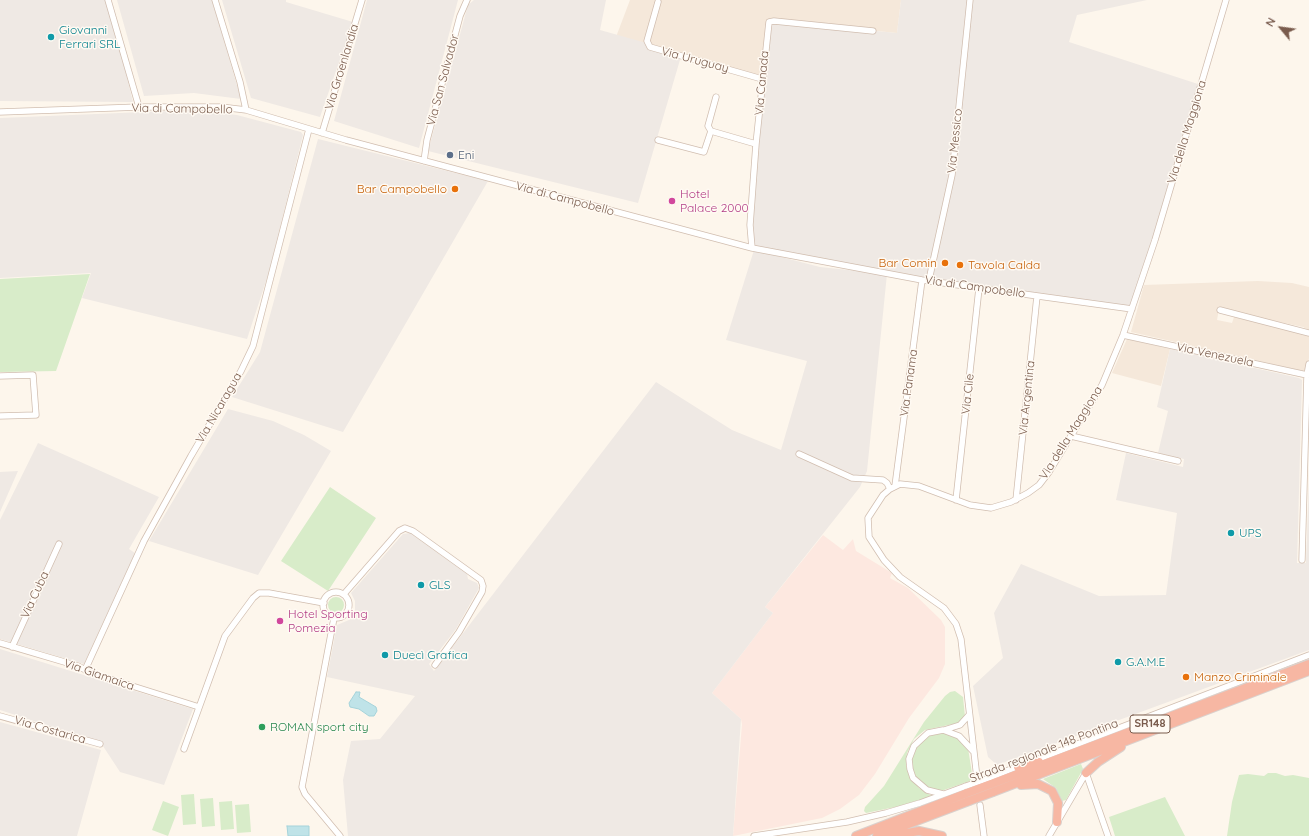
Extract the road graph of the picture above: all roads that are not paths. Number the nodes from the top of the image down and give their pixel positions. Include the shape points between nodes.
1 (108, 0) edge
2 (215, 0) edge
3 (362, 0) edge
4 (467, 0) edge
5 (970, 0) edge
6 (1226, 0) edge
7 (658, 2) dead end
8 (873, 31) dead end
9 (762, 79) junction
10 (716, 97) dead end
11 (139, 107) junction
12 (246, 110) junction
13 (0, 112) edge
14 (309, 129) junction
15 (711, 131) junction
16 (322, 133) junction
17 (658, 140) dead end
18 (756, 144) junction
19 (424, 161) junction
20 (752, 248) junction
21 (922, 280) junction
22 (929, 280) junction
23 (979, 288) junction
24 (1037, 296) junction
25 (1132, 309) junction
26 (1220, 310) dead end
27 (1309, 333) edge
28 (1123, 335) junction
29 (1309, 364) edge
30 (1307, 374) junction
31 (0, 376) edge
32 (0, 416) edge
33 (1071, 436) junction
34 (799, 454) dead end
35 (1178, 461) dead end
36 (893, 487) junction
37 (956, 500) junction
38 (1016, 500) junction
39 (59, 544) dead end
40 (1302, 560) dead end
41 (344, 594) junction
42 (324, 603) junction
43 (334, 618) junction
44 (0, 643) edge
45 (12, 646) junction
46 (1309, 655) edge
47 (1309, 664) edge
48 (435, 665) dead end
49 (85, 670) junction
50 (1309, 671) edge
51 (1309, 677) edge
52 (1274, 685) junction
53 (199, 707) junction
54 (969, 715) junction
55 (0, 716) edge
56 (943, 730) junction
57 (1138, 736) junction
58 (100, 744) dead end
59 (184, 749) dead end
60 (973, 751) junction
61 (1071, 754) junction
62 (1018, 767) junction
63 (1086, 773) junction
64 (977, 778) dead end
65 (990, 781) junction
66 (1002, 788) junction
67 (968, 793) junction
68 (946, 794) junction
69 (980, 805) dead end
70 (1057, 822) junction
71 (340, 836) edge
72 (754, 836) edge
73 (856, 836) edge
74 (877, 836) edge
75 (889, 836) edge
76 (942, 836) edge
77 (984, 836) edge
78 (1049, 836) edge
79 (1108, 836) edge

1 - 11 street
2 - 12 street
3 - 16 street, Via Groenlandia
4 - 19 street, Via San Salvador via 461,11 427,140
5 - 22 street, Via Messico via 952,175
6 - 25 street, Via della Maggiona
7 - 9 street, Via Uruguay via 647,41 650,47
8 - 9 street, Via Canada via 771,21 768,23 766,34
9 - 18 street, Via Canada
10 - 15 street via 708,126
11 - 12 street, Via di Campobello via 221,107
11 - 13 street, Via di Campobello
12 - 14 street, Via di Campobello
14 - 16 street, Via di Campobello
14 - 49 street, Via Nicaragua via 252,346 241,371 144,540
15 - 17 street via 703,152
15 - 18 street
16 - 19 street, Via di Campobello
18 - 20 street, Via Canada via 750,225
19 - 20 street, Via di Campobello
20 - 21 street, Via di Campobello
21 - 22 street, Via di Campobello
21 - 36 street, Via Panama
22 - 23 street, Via di Campobello
23 - 24 street, Via di Campobello
23 - 37 street, Via Cile
24 - 25 street, Via di Campobello
24 - 38 street, Via Argentina
25 - 28 street, Via della Maggiona
26 - 27 street
28 - 30 street, Via Venezuela
28 - 33 street, Via della Maggiona via 1104,380
29 - 30 street
30 - 40 street
31 - 32 street via 33,375 36,415
33 - 35 street
33 - 38 street, Via della Maggiona via 1042,481
34 - 36 street via 852,478 883,480
36 - 37 street, Via della Maggiona via 911,484
36 - 54 street via 878,500 868,516 868,537 891,569 944,608 954,620 961,639
37 - 38 street, Via della Maggiona via 991,508
39 - 45 street, Via Cuba
41 - 42 street via 331,593
41 - 43 street via 349,602 348,610 342,616
41 - 48 street via 405,528 413,531 481,580 482,592
42 - 43 street via 326,612
42 - 53 street via 269,592 256,595 225,636
43 - 71 street via 302,787 304,794
44 - 45 street, Via Giamaica
45 - 49 street, Via Giamaica
46 - 62 street
47 - 61 highway, Strada regionale 148 Pontina / SR148
49 - 53 street, Via Giamaica
50 - 52 highway, Strada regionale 148 Pontina / SR148
51 - 52 highway
52 - 57 highway, Strada regionale 148 Pontina / SR148
53 - 59 street
54 - 56 street via 960,725
54 - 60 street
55 - 58 street, Via Costarica
56 - 60 street via 959,736
56 - 68 street via 928,733 920,739 912,750 909,764 911,774 919,784 933,792
57 - 63 highway via 1109,754
57 - 66 highway, Strada regionale 148 Pontina / SR148
60 - 64 street
61 - 62 highway
61 - 65 highway, Strada regionale 148 Pontina / SR148
62 - 65 street
63 - 70 street
63 - 79 street
65 - 67 highway, Strada regionale 148 Pontina / SR148, bridge
66 - 67 highway, Strada regionale 148 Pontina / SR148, bridge via 993,792
66 - 70 highway via 1033,783 1048,788 1055,794 1058,803
67 - 68 street
67 - 73 highway, Strada regionale 148 Pontina / SR148
67 - 74 highway, Strada regionale 148 Pontina / SR148
68 - 72 street via 855,820
69 - 77 street
70 - 78 street
75 - 76 highway via 914,831

